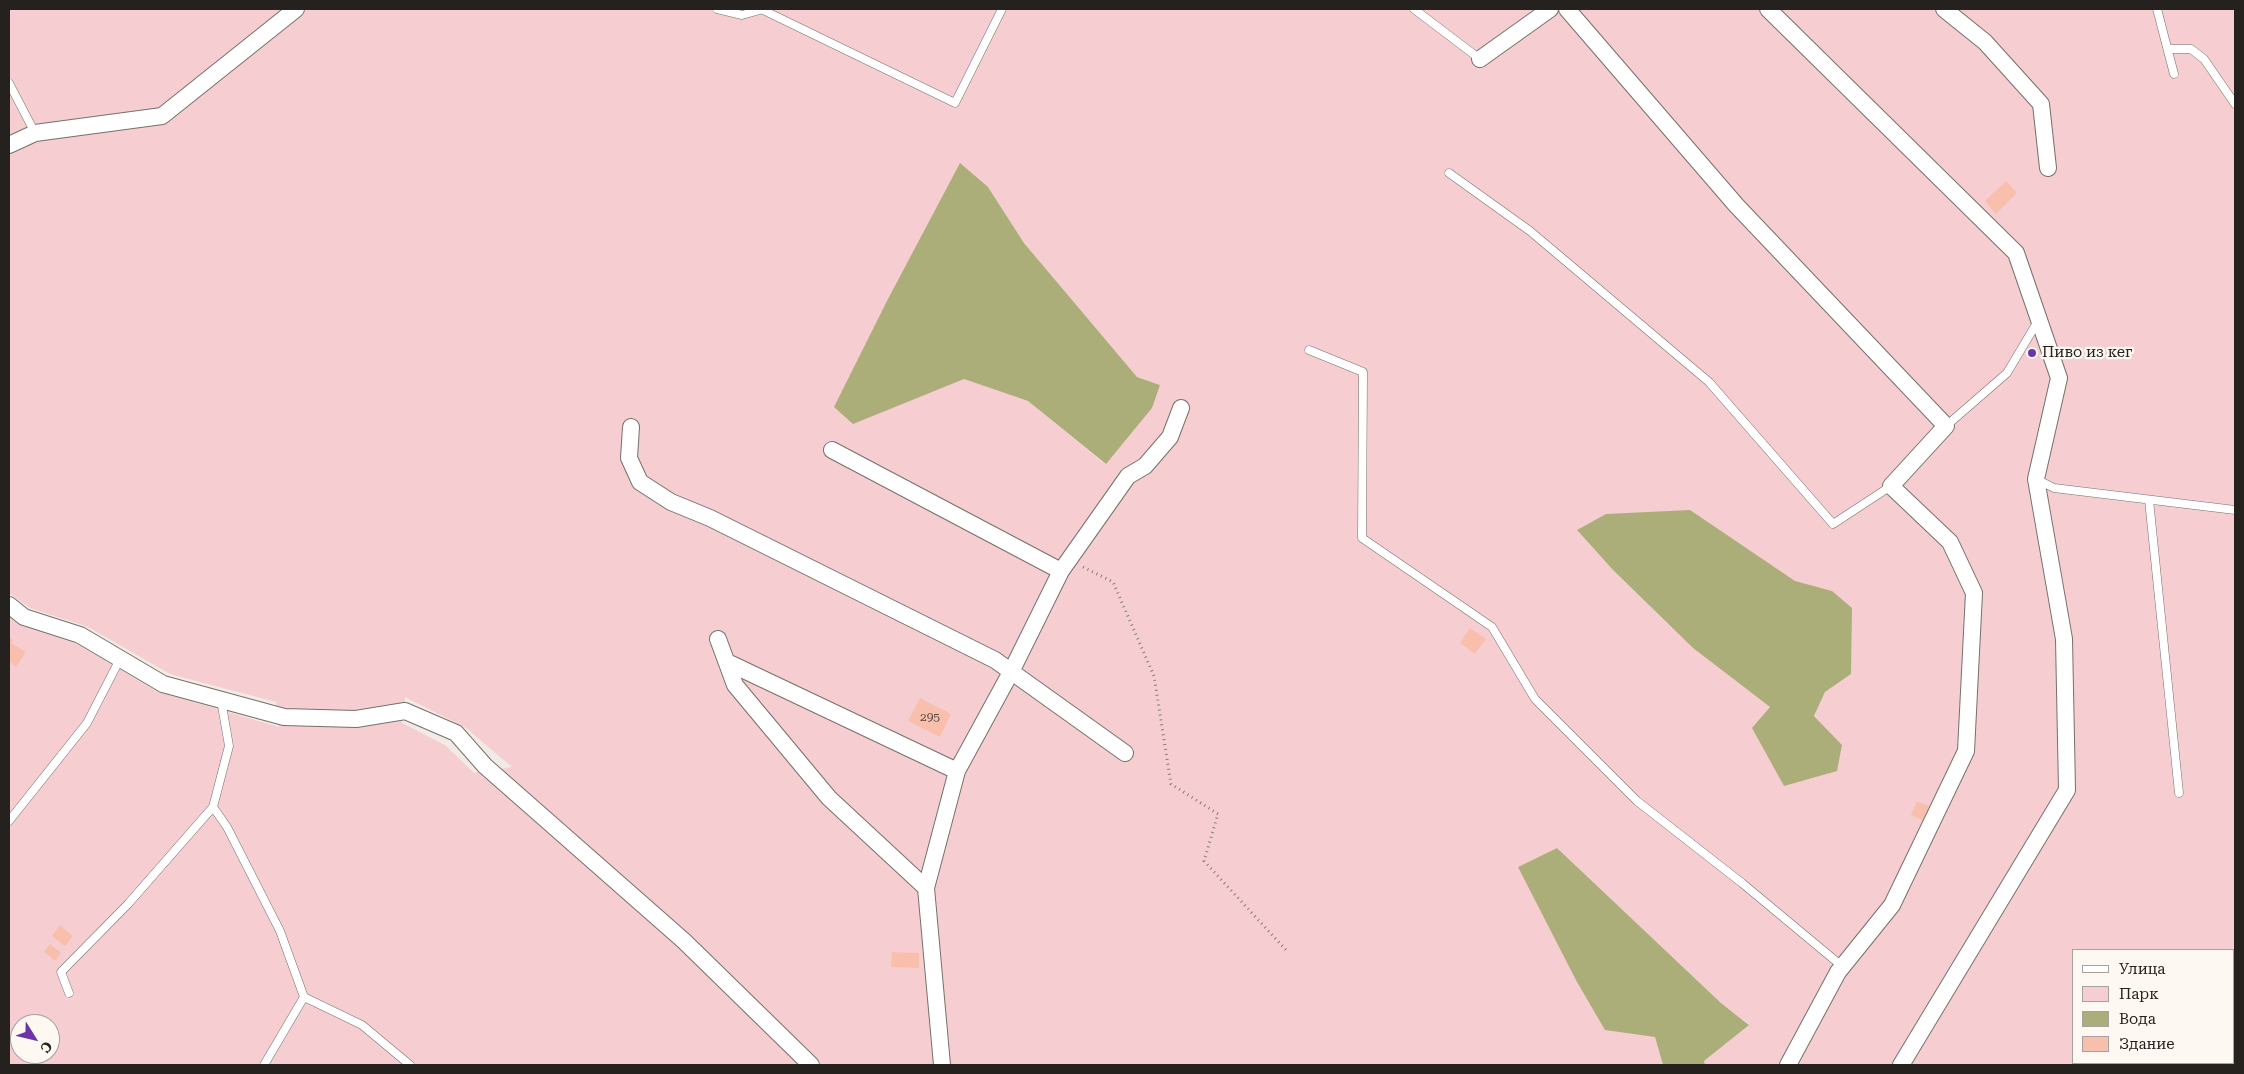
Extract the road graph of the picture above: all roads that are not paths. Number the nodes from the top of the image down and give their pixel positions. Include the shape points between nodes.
1 (296, 9) edge
2 (717, 9) edge
3 (760, 9) edge
4 (1002, 9) edge
5 (1414, 9) edge
6 (1550, 9) edge
7 (1567, 9) edge
8 (1768, 9) edge
9 (1944, 9) edge
10 (2158, 9) edge
11 (2168, 49) junction
12 (1480, 59) joint
13 (2174, 74) dead end
14 (9, 83) edge
15 (2235, 104) edge
16 (35, 133) junction
17 (9, 145) edge
18 (2048, 168) dead end
19 (1450, 174) dead end
20 (2039, 320) junction
21 (1309, 350) dead end
22 (1181, 408) dead end
23 (1946, 426) junction
24 (631, 427) dead end
25 (832, 450) dead end
26 (2036, 479) junction
27 (1891, 486) junction
28 (2149, 500) junction
29 (2235, 510) edge
30 (1065, 565) junction
31 (9, 606) edge
32 (718, 639) dead end
33 (120, 659) junction
34 (729, 663) junction
35 (1011, 672) junction
36 (221, 700) junction
37 (1124, 753) dead end
38 (957, 771) junction
39 (2180, 793) dead end
40 (214, 807) junction
41 (9, 821) edge
42 (926, 888) junction
43 (1843, 967) junction
44 (69, 993) dead end
45 (304, 998) junction
46 (264, 1065) edge
47 (410, 1065) edge
48 (811, 1065) edge
49 (942, 1065) edge
50 (1788, 1065) edge
51 (1901, 1065) edge

1 - 16 street via 162,116
2 - 3 lane via 742,15
3 - 4 lane via 955,103
5 - 12 lane
6 - 12 street
7 - 23 street via 1736,205
8 - 20 street via 2016,253
9 - 18 street via 1985,42 2041,104
10 - 11 lane
11 - 13 lane
11 - 15 lane via 2191,49 2204,59
14 - 16 lane
16 - 17 street
19 - 27 lane via 1530,231 1709,382 1833,524
20 - 23 lane via 2007,373
20 - 26 street via 2059,378
21 - 43 lane via 1363,372 1362,538 1492,627 1535,700 1637,801
22 - 30 street via 1170,437 1144,466 1128,476
23 - 27 street
24 - 35 street via 629,458 640,482 671,502 710,518 995,660
25 - 30 street
26 - 28 lane via 2054,488
26 - 51 street via 2064,639 2067,790
27 - 43 street via 1950,542 1974,593 1966,751 1892,905
28 - 29 lane
28 - 39 lane
30 - 35 street
31 - 33 street via 24,617 80,635
32 - 34 street
33 - 36 street via 163,684
33 - 41 lane via 87,722
34 - 38 street
34 - 42 street via 735,685 828,798
35 - 37 street
35 - 38 street
36 - 40 lane via 229,746
36 - 48 street via 284,718 356,719 405,712 456,733 484,766 684,941
38 - 42 street
40 - 44 lane via 128,904 61,972
40 - 45 lane via 280,931
42 - 49 street
43 - 50 street
45 - 46 lane
45 - 47 lane via 362,1026

